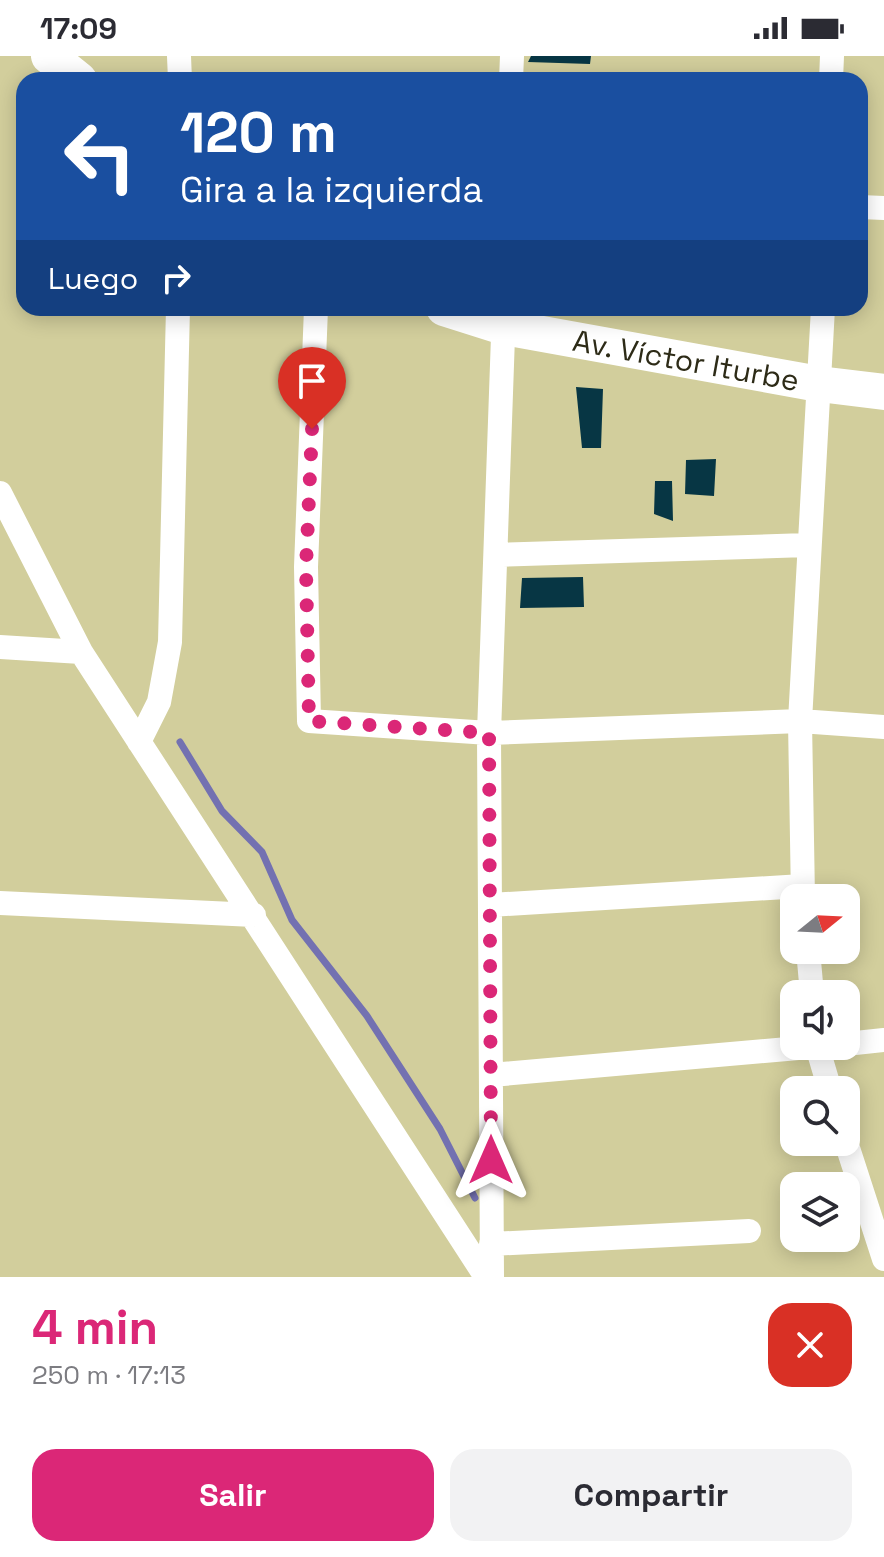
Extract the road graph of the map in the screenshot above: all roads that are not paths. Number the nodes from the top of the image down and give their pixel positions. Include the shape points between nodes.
1 (49, 56) edge
2 (69, 72) edge
3 (178, 316) edge
4 (316, 316) edge
5 (823, 316) edge
6 (504, 318) edge
7 (819, 384) junction
8 (884, 392) edge
9 (0, 493) edge
10 (807, 545) junction
11 (496, 555) junction
12 (0, 647) edge
13 (81, 652) junction
14 (800, 721) junction
15 (884, 727) edge
16 (489, 733) junction
17 (139, 742) junction
18 (803, 884) edge
19 (780, 893) edge
20 (0, 903) edge
21 (490, 905) junction
22 (254, 915) junction
23 (884, 1040) edge
24 (860, 1043) edge
25 (780, 1049) edge
26 (491, 1075) junction
27 (851, 1156) edge
28 (749, 1231) dead end
29 (491, 1244) junction
30 (884, 1259) edge
31 (489, 1277) edge

1 - 2 street
3 - 17 street via 170,642 159,702
4 - 16 street via 306,567 309,721
5 - 7 street
6 - 7 street, Av. Víctor Iturbe
6 - 11 street
7 - 8 street, Av. Víctor Iturbe
7 - 10 street
9 - 13 street
10 - 11 street
10 - 14 street
11 - 16 street
12 - 13 street
13 - 17 street
14 - 15 street
14 - 16 street
14 - 18 street
16 - 21 street
17 - 22 street
19 - 21 street
20 - 22 street
21 - 26 street
22 - 31 street
23 - 24 street
25 - 26 street
26 - 29 street
27 - 30 street
28 - 29 street
29 - 31 street

